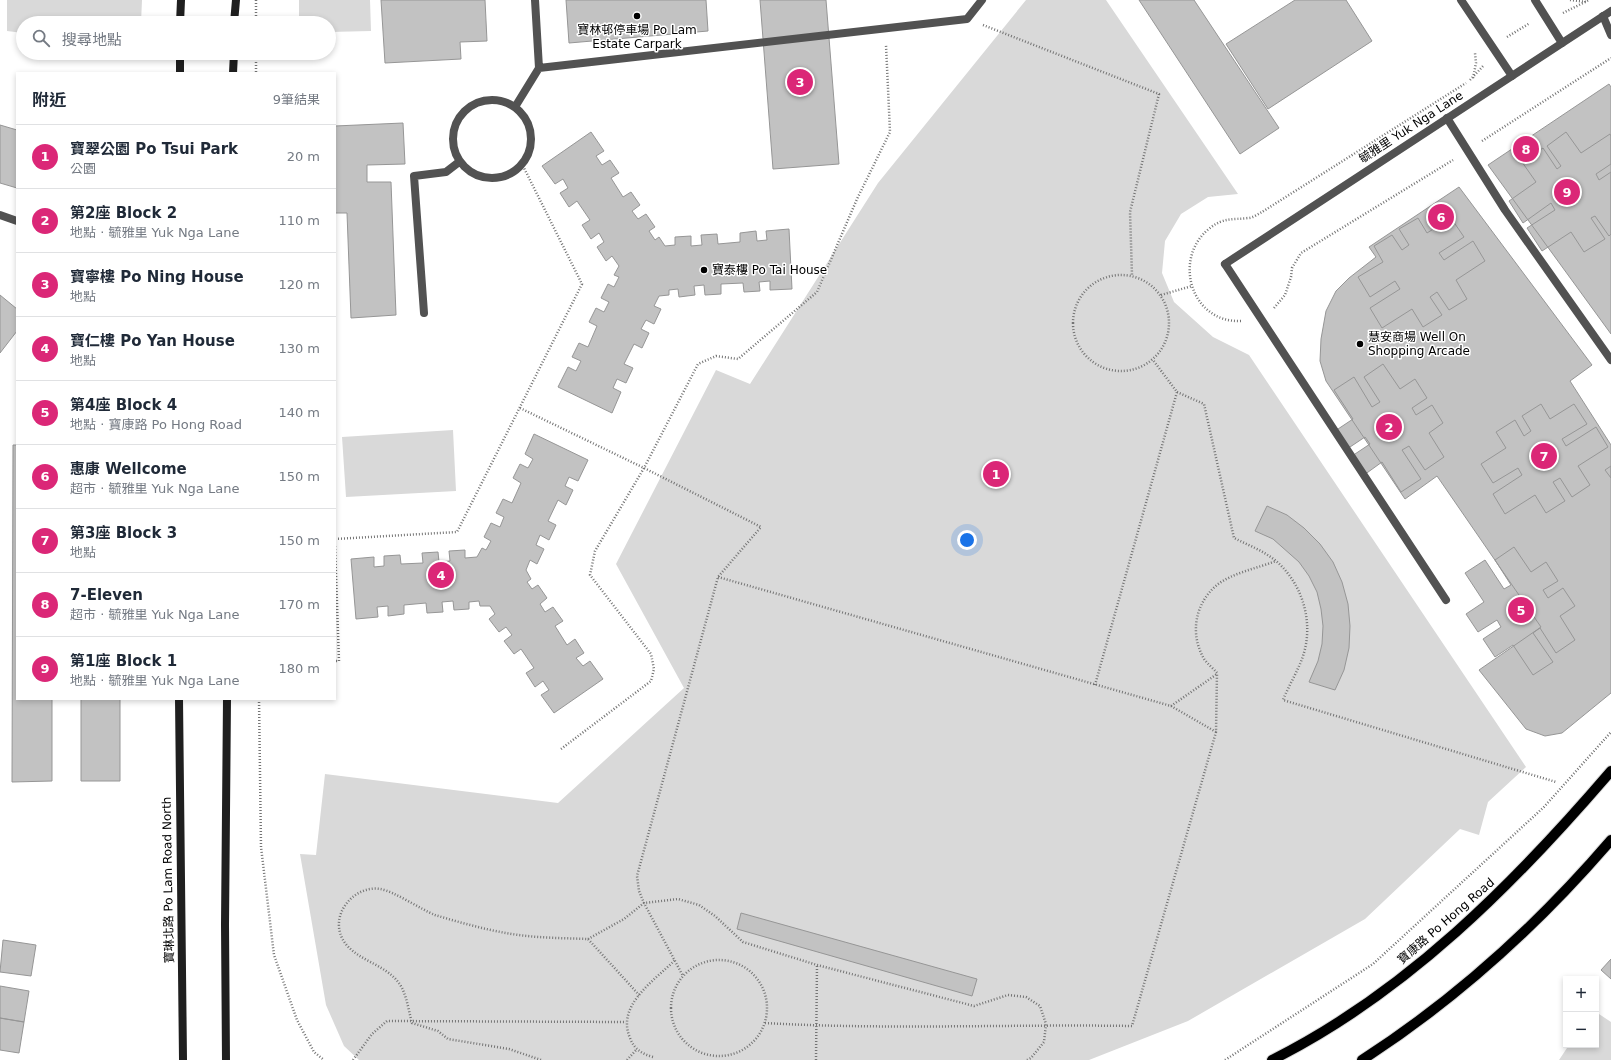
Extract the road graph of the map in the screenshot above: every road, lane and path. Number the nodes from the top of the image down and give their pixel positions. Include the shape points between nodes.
1 (181, 0) edge
2 (236, 0) edge
3 (256, 0) edge
4 (535, 0) edge
5 (982, 0) edge
6 (1461, 0) edge
7 (1535, 0) edge
8 (1570, 0) edge
9 (1588, 1) edge
10 (1611, 11) edge
11 (1544, 15) junction
12 (180, 16) edge
13 (235, 16) edge
14 (256, 16) edge
15 (1603, 16) junction
16 (967, 19) junction
17 (885, 28) junction
18 (1611, 35) edge
19 (1562, 43) junction
20 (1492, 47) junction
21 (180, 60) edge
22 (234, 60) edge
23 (256, 60) edge
24 (539, 68) junction
25 (180, 72) edge
26 (233, 72) edge
27 (256, 72) edge
28 (1512, 76) junction
29 (515, 107) junction
30 (1447, 118) junction
31 (459, 162) junction
32 (522, 164) junction
33 (0, 215) edge
34 (16, 221) edge
35 (1132, 276) junction
36 (1192, 286) dead end
37 (1161, 295) junction
38 (424, 313) dead end
39 (1153, 360) junction
40 (1611, 360) edge
41 (1177, 392) junction
42 (520, 408) junction
43 (644, 468) junction
44 (336, 539) edge
45 (1276, 561) junction
46 (336, 575) edge
47 (718, 577) junction
48 (1446, 600) dead end
49 (336, 661) edge
50 (1217, 673) junction
51 (1095, 685) junction
52 (179, 700) edge
53 (226, 700) edge
54 (259, 700) edge
55 (1171, 706) junction
56 (1216, 732) junction
57 (1611, 732) edge
58 (561, 749) dead end
59 (1611, 771) edge
60 (1556, 782) dead end
61 (1611, 840) edge
62 (644, 903) junction
63 (588, 939) junction
64 (675, 960) junction
65 (816, 965) junction
66 (683, 976) junction
67 (640, 996) junction
68 (412, 1022) junction
69 (626, 1022) junction
70 (765, 1023) junction
71 (1046, 1024) junction
72 (816, 1026) junction
73 (637, 1050) junction
74 (653, 1057) dead end
75 (182, 1060) edge
76 (226, 1060) edge
77 (324, 1060) edge
78 (353, 1060) edge
79 (541, 1060) edge
80 (627, 1060) edge
81 (816, 1060) edge
82 (1027, 1060) edge
83 (1225, 1060) edge
84 (1272, 1060) edge
85 (1362, 1060) edge

1 - 12 main road
2 - 13 main road
3 - 14 path
4 - 24 street
5 - 16 street
6 - 20 street
7 - 11 street
8 - 9 path
9 - 11 path via 1561,14
10 - 15 street, 毓雅里 Yuk Nga Lane
11 - 19 street
11 - 20 path
15 - 18 street
15 - 19 street, 毓雅里 Yuk Nga Lane
16 - 17 street
16 - 35 path via 1159,94 1130,212
17 - 24 street
17 - 43 path via 890,132 857,199 817,292 738,359 716,356 698,364
19 - 28 street, 毓雅里 Yuk Nga Lane
20 - 28 street
21 - 25 main road
22 - 26 main road
23 - 27 path
24 - 29 street
28 - 30 street, 毓雅里 Yuk Nga Lane
29 - 31 street via 504,101 492,99 468,106 454,126 452,138
29 - 32 street via 524,116 530,128 531,140
30 - 40 street via 1505,210
30 - 48 street, 毓雅里 Yuk Nga Lane via 1225,264
31 - 32 street via 468,171 490,179 513,172
31 - 38 street via 446,172 414,176
32 - 42 path via 582,284
33 - 34 street
35 - 37 path via 1153,286
35 - 39 path via 1116,275 1100,279 1086,289 1073,319 1074,335 1081,350 1092,362 1107,369 1123,371 1139,368
36 - 37 path
37 - 39 path via 1170,322 1168,336
39 - 41 path
41 - 45 path via 1204,404 1234,538
41 - 51 path
42 - 43 path
42 - 44 path via 457,532
43 - 47 path via 761,527
43 - 58 path via 595,551 590,574 652,654 654,669 651,681
45 - 50 path via 1217,585 1203,600 1196,619 1196,639 1203,658
45 - 60 path via 1295,584 1302,598 1307,626 1303,656 1283,700
46 - 49 path via 339,661
47 - 51 path
47 - 62 path via 637,876
50 - 55 path
50 - 56 path
51 - 55 path
52 - 75 main road, 寶琳北路 Po Lam Road North
53 - 76 main road
54 - 77 path via 261,847 274,955 297,1020 314,1052
55 - 56 path
56 - 71 path via 1132,1026
57 - 83 path via 1544,807 1373,964
59 - 84 main road, 寶康路 Po Hong Road via 1532,860 1438,947 1384,990 1334,1024
61 - 85 main road via 1544,912 1479,973 1430,1013
62 - 63 path via 624,919
62 - 64 path
62 - 65 path via 678,899 699,905 743,942
63 - 67 path
63 - 68 path via 506,933 435,915 381,889 364,890 343,906 338,923 342,938 351,950 380,966 402,987
64 - 66 path
64 - 67 path
65 - 71 path via 974,1006 1008,995 1026,997 1040,1006
65 - 72 path
66 - 70 path via 696,965 711,960 728,960 743,966 756,976 764,990 767,1006
66 - 70 path via 675,989 672,1004 673,1020 679,1034 689,1045 702,1053 718,1056 733,1054 747,1047 758,1036
67 - 69 path via 632,1003
68 - 69 path
68 - 78 path via 387,1021 372,1034
68 - 79 path via 438,1031 448,1039 509,1049
69 - 73 path via 627,1032
70 - 72 path
71 - 72 path
71 - 82 path via 1044,1042
72 - 81 path
73 - 74 path
73 - 80 path

